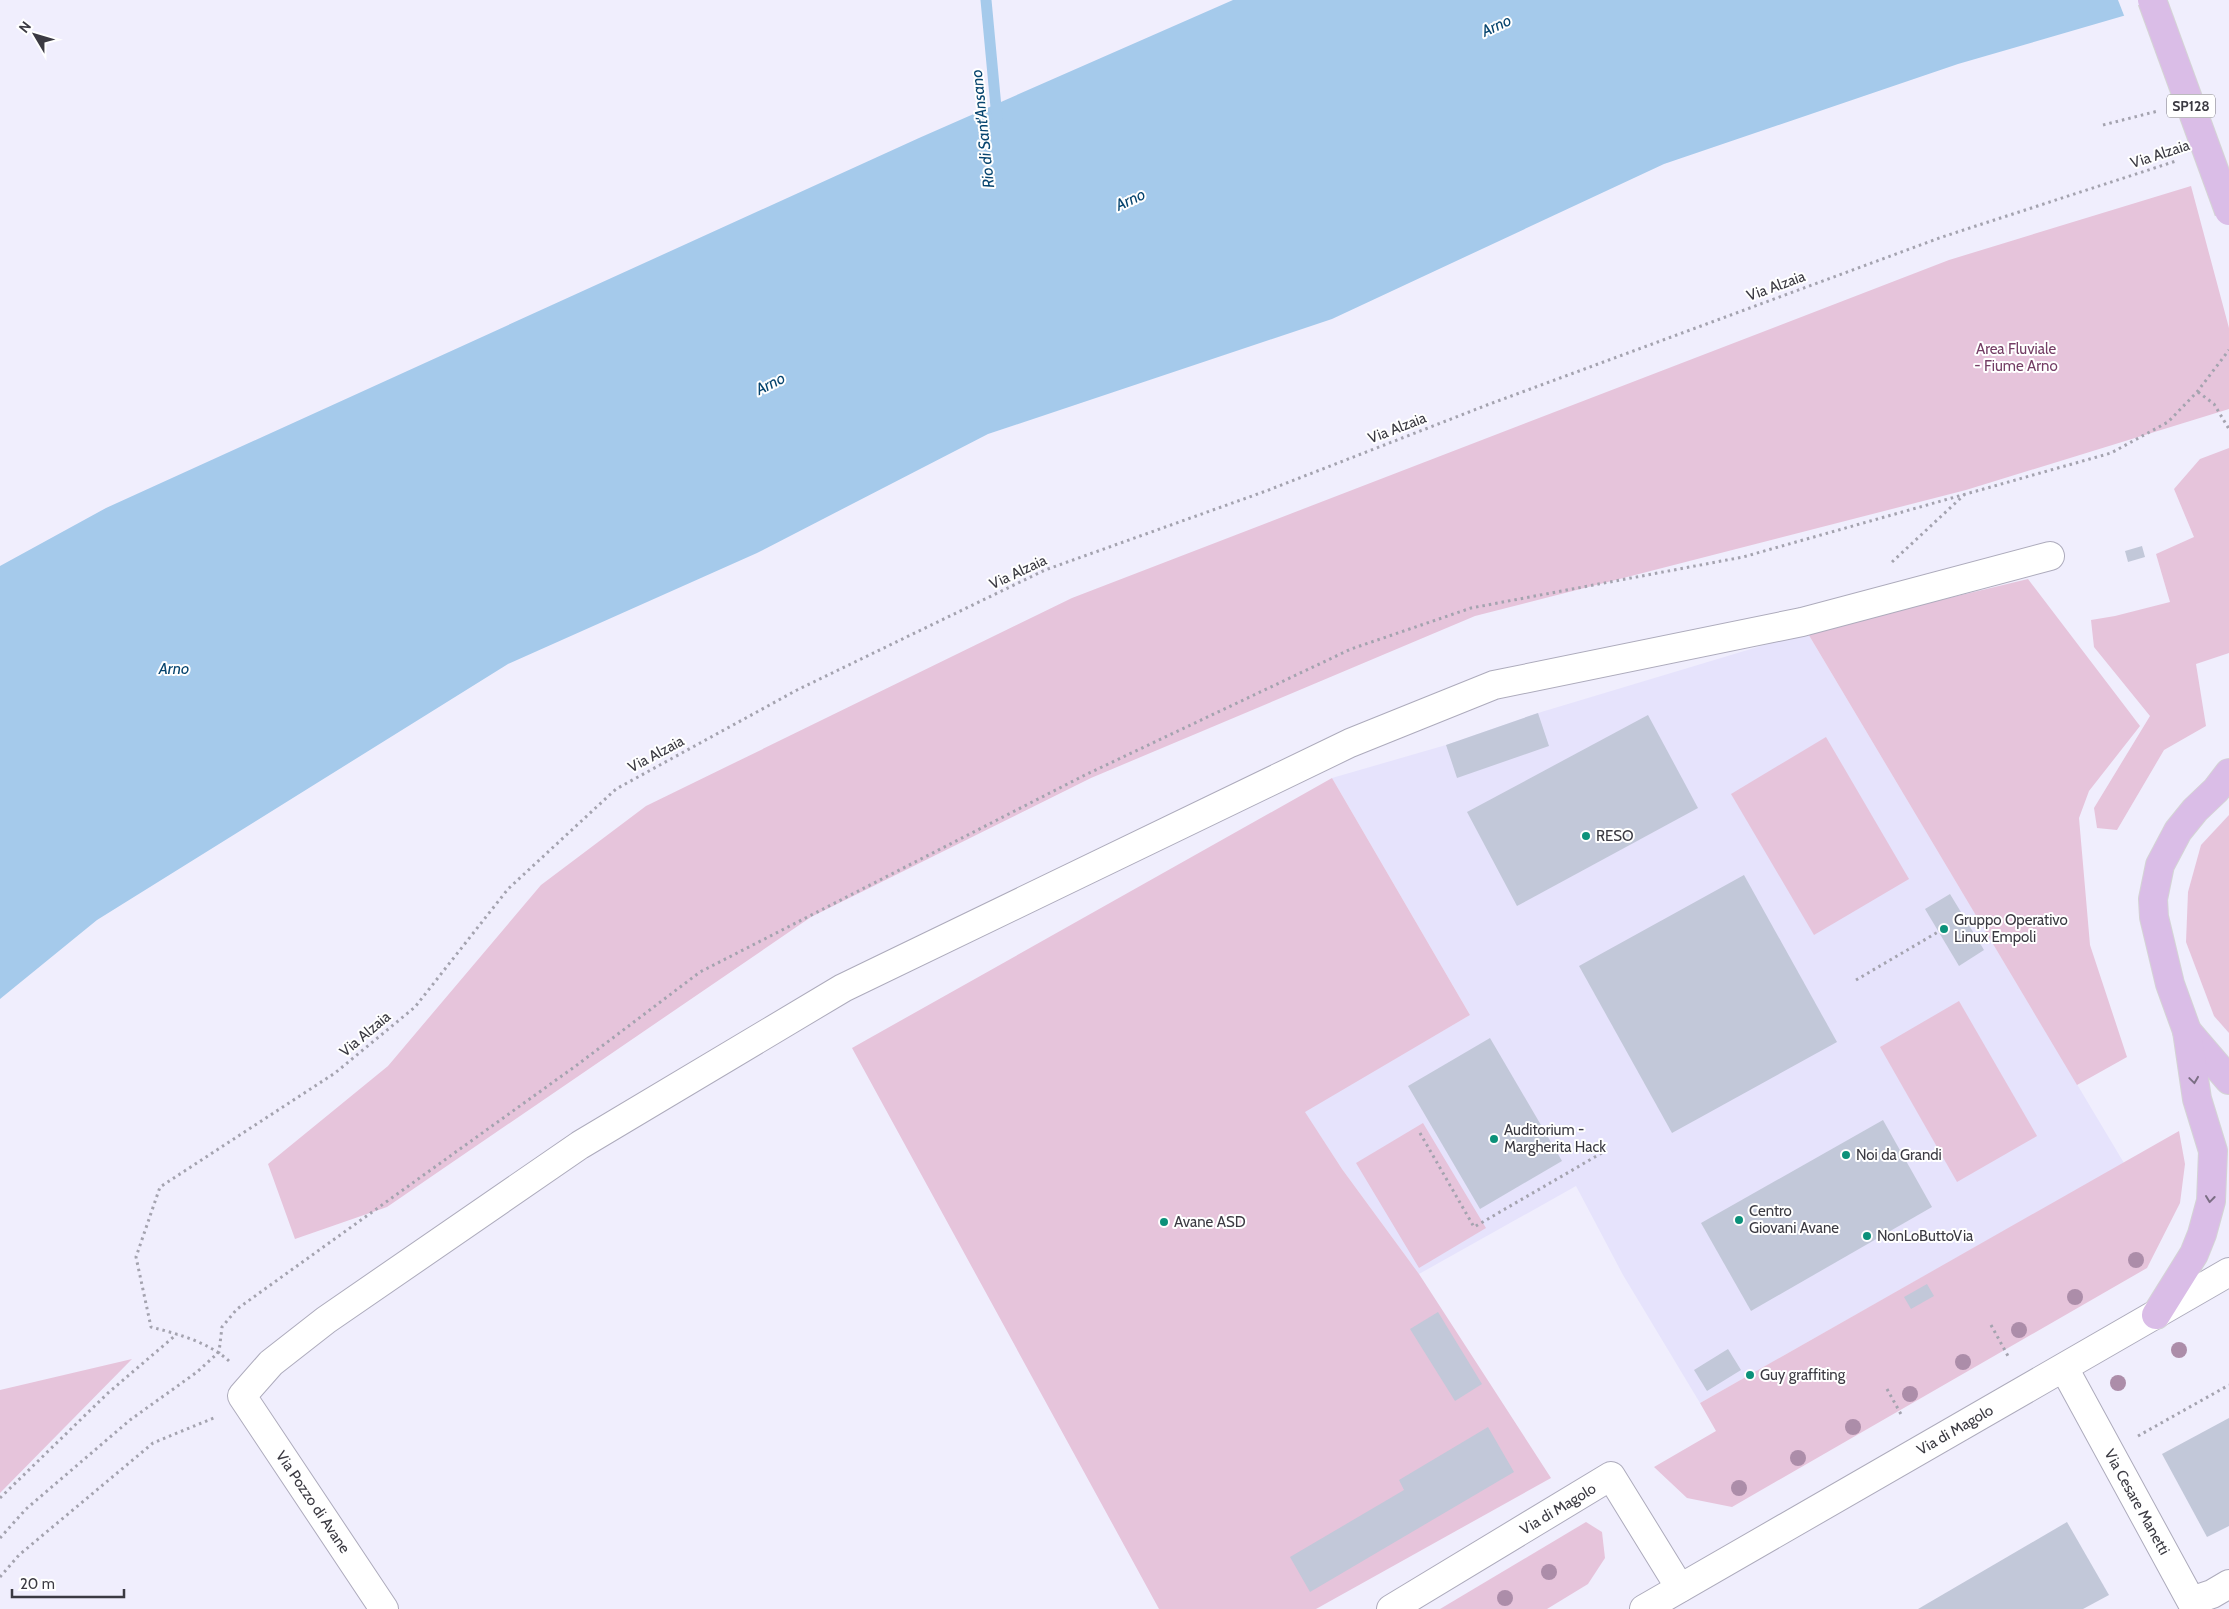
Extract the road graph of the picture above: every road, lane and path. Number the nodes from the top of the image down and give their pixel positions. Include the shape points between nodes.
1 (2152, 0) edge
2 (2181, 159) dead end
3 (2229, 211) edge
4 (2197, 392) dead end
5 (2229, 429) edge
6 (1966, 494) dead end
7 (2050, 556) dead end
8 (1886, 567) dead end
9 (2225, 782) edge
10 (1938, 932) dead end
11 (1856, 980) dead end
12 (2187, 1031) junction
13 (2229, 1080) edge
14 (1420, 1133) dead end
15 (1607, 1150) dead end
16 (2221, 1160) edge
17 (2229, 1272) edge
18 (2156, 1315) junction
19 (1991, 1325) dead end
20 (177, 1334) junction
21 (2008, 1356) dead end
22 (2064, 1368) junction
23 (2229, 1385) edge
24 (1887, 1389) dead end
25 (242, 1396) junction
26 (1902, 1416) dead end
27 (2110, 1452) junction
28 (0, 1498) edge
29 (0, 1538) edge
30 (0, 1577) edge
31 (2229, 1584) edge
32 (1680, 1588) junction
33 (384, 1609) edge
34 (1391, 1609) edge
35 (1644, 1609) edge

1 - 3 main road, SP128, bridge
2 - 20 path, Via Alzaia via 1942,237 1487,405 1266,491 1045,570 797,690 616,789 508,889 415,1007 335,1073 160,1186 136,1257 151,1327
4 - 5 path via 2214,404
6 - 8 path
7 - 25 street via 1802,622 1494,685 1350,743 843,988 580,1145 326,1320 271,1363
9 - 12 main road via 2194,810 2178,831 2160,864 2153,899 2154,917 2170,984
10 - 11 path
12 - 13 main road
12 -> 16 main road via 2197,1099
14 - 15 path via 1474,1227
16 -> 18 main road via 2194,1254
17 - 18 street, Via di Magolo
18 - 22 street, Via di Magolo
19 - 21 path
20 - 28 path via 108,1393
20 - 29 path, Via Alzaia via 219,1352 197,1372 130,1420 26,1510
22 - 27 street, Via Cesare Manetti
22 - 32 street, Via di Magolo
23 - 27 path
24 - 26 path
25 - 30 path via 215,1418 153,1443 19,1555
25 - 33 street, Via Pozzo di Avane
27 - 31 street, Via Cesare Manetti via 2191,1600 2212,1594
32 - 34 street, Via di Magolo via 1611,1476
32 - 35 street, Via di Magolo

